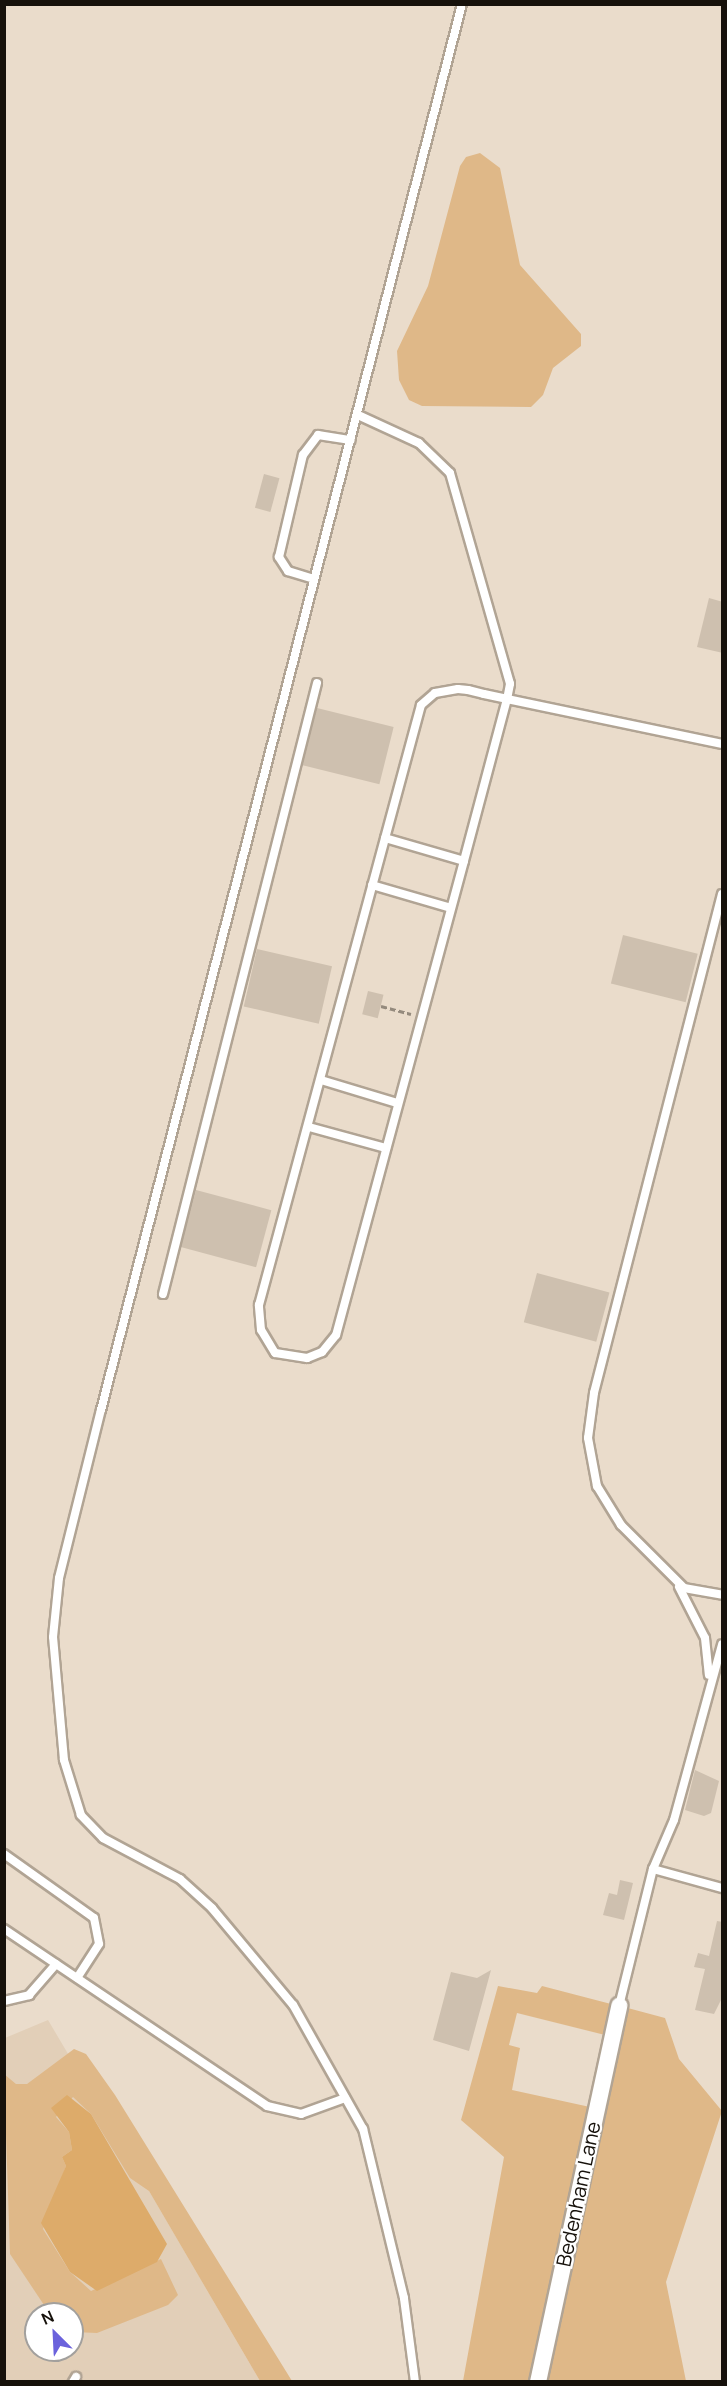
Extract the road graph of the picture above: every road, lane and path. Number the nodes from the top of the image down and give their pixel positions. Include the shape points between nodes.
1 (462, 4) edge
2 (358, 416) junction
3 (351, 440) junction
4 (314, 579) junction
5 (317, 683) dead end
6 (507, 699) junction
7 (723, 744) edge
8 (385, 838) junction
9 (464, 861) junction
10 (372, 885) junction
11 (723, 894) edge
12 (451, 908) junction
13 (381, 1006) dead end
14 (421, 1017) junction
15 (321, 1080) junction
16 (397, 1103) junction
17 (309, 1126) junction
18 (386, 1148) junction
19 (163, 1294) dead end
20 (672, 1578) junction
21 (723, 1595) edge
22 (723, 1644) edge
23 (708, 1687) junction
24 (4, 1854) edge
25 (653, 1869) junction
26 (723, 1888) edge
27 (4, 1929) edge
28 (56, 1964) junction
29 (77, 1978) junction
30 (4, 2001) edge
31 (619, 2006) joint
32 (345, 2098) junction
33 (415, 2382) edge
34 (538, 2382) edge

1 - 2 lane
2 - 3 lane
2 - 6 lane via 419,443 450,473 509,671
3 - 4 lane
3 - 4 lane via 318,435 303,455 279,557 288,571
4 - 32 lane via 59,1578 53,1637 64,1760 81,1815 103,1838 180,1879 212,1908 293,2005 327,2057
5 - 19 lane
6 - 7 lane
6 - 8 lane via 450,689 424,701 415,718
6 - 9 lane
8 - 9 lane
8 - 10 lane
9 - 12 lane
10 - 12 lane
10 - 15 lane
11 - 20 lane via 588,1429 591,1466 605,1503
12 - 14 lane
13 - 14 path
14 - 16 lane
15 - 16 lane
15 - 17 lane
16 - 18 lane
17 - 18 lane
17 - 18 lane via 258,1312 268,1346 290,1359 317,1355 334,1341
20 - 21 lane via 694,1593
20 - 23 lane via 705,1638
22 - 23 lane
23 - 25 lane via 676,1812
24 - 29 lane via 94,1918 99,1944
25 - 26 lane
25 - 31 lane
27 - 28 lane
28 - 29 lane
28 - 30 lane via 29,1995
29 - 32 lane via 274,2109 301,2114
31 - 34 street, Bedenham Lane
32 - 33 lane via 363,2129 374,2163 407,2313

